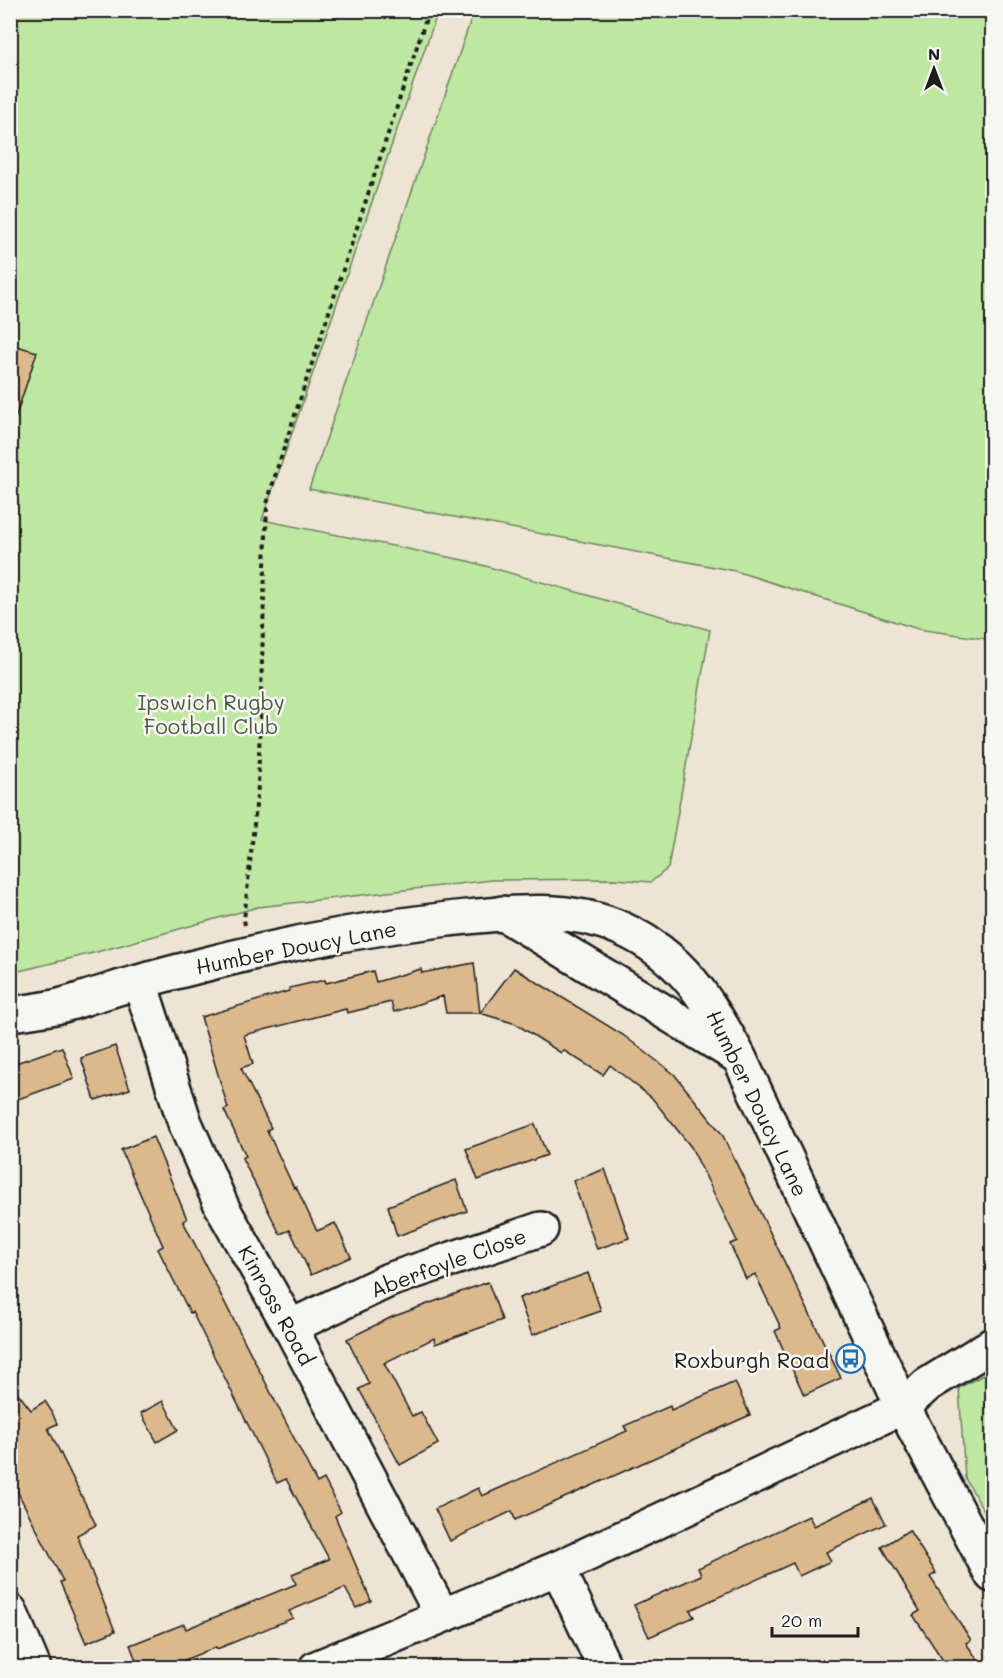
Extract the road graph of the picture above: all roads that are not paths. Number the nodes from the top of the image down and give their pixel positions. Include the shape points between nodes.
1 (502, 913) junction
2 (140, 982) junction
3 (10, 1014) edge
4 (739, 1057) junction
5 (541, 1229) dead end
6 (290, 1327) junction
7 (993, 1346) edge
8 (903, 1407) junction
9 (558, 1568) junction
10 (993, 1575) edge
11 (10, 1611) edge
12 (442, 1615) junction
13 (34, 1668) edge
14 (316, 1668) edge
15 (605, 1668) edge

1 - 2 street, Humber Doucy Lane via 344,934 252,952
1 - 4 street
1 - 4 street, Humber Doucy Lane via 575,915 637,936 677,965 702,993
2 - 3 street, Humber Doucy Lane via 57,1006
2 - 6 street, Kinross Road via 185,1123 218,1198
4 - 8 street, Humber Doucy Lane
5 - 6 street, Aberfoyle Close via 390,1280
6 - 12 street, Kinross Road
7 - 8 street via 927,1385
8 - 9 street
8 - 10 street, Humber Doucy Lane
9 - 12 street
9 - 15 street
11 - 13 street
12 - 14 street

